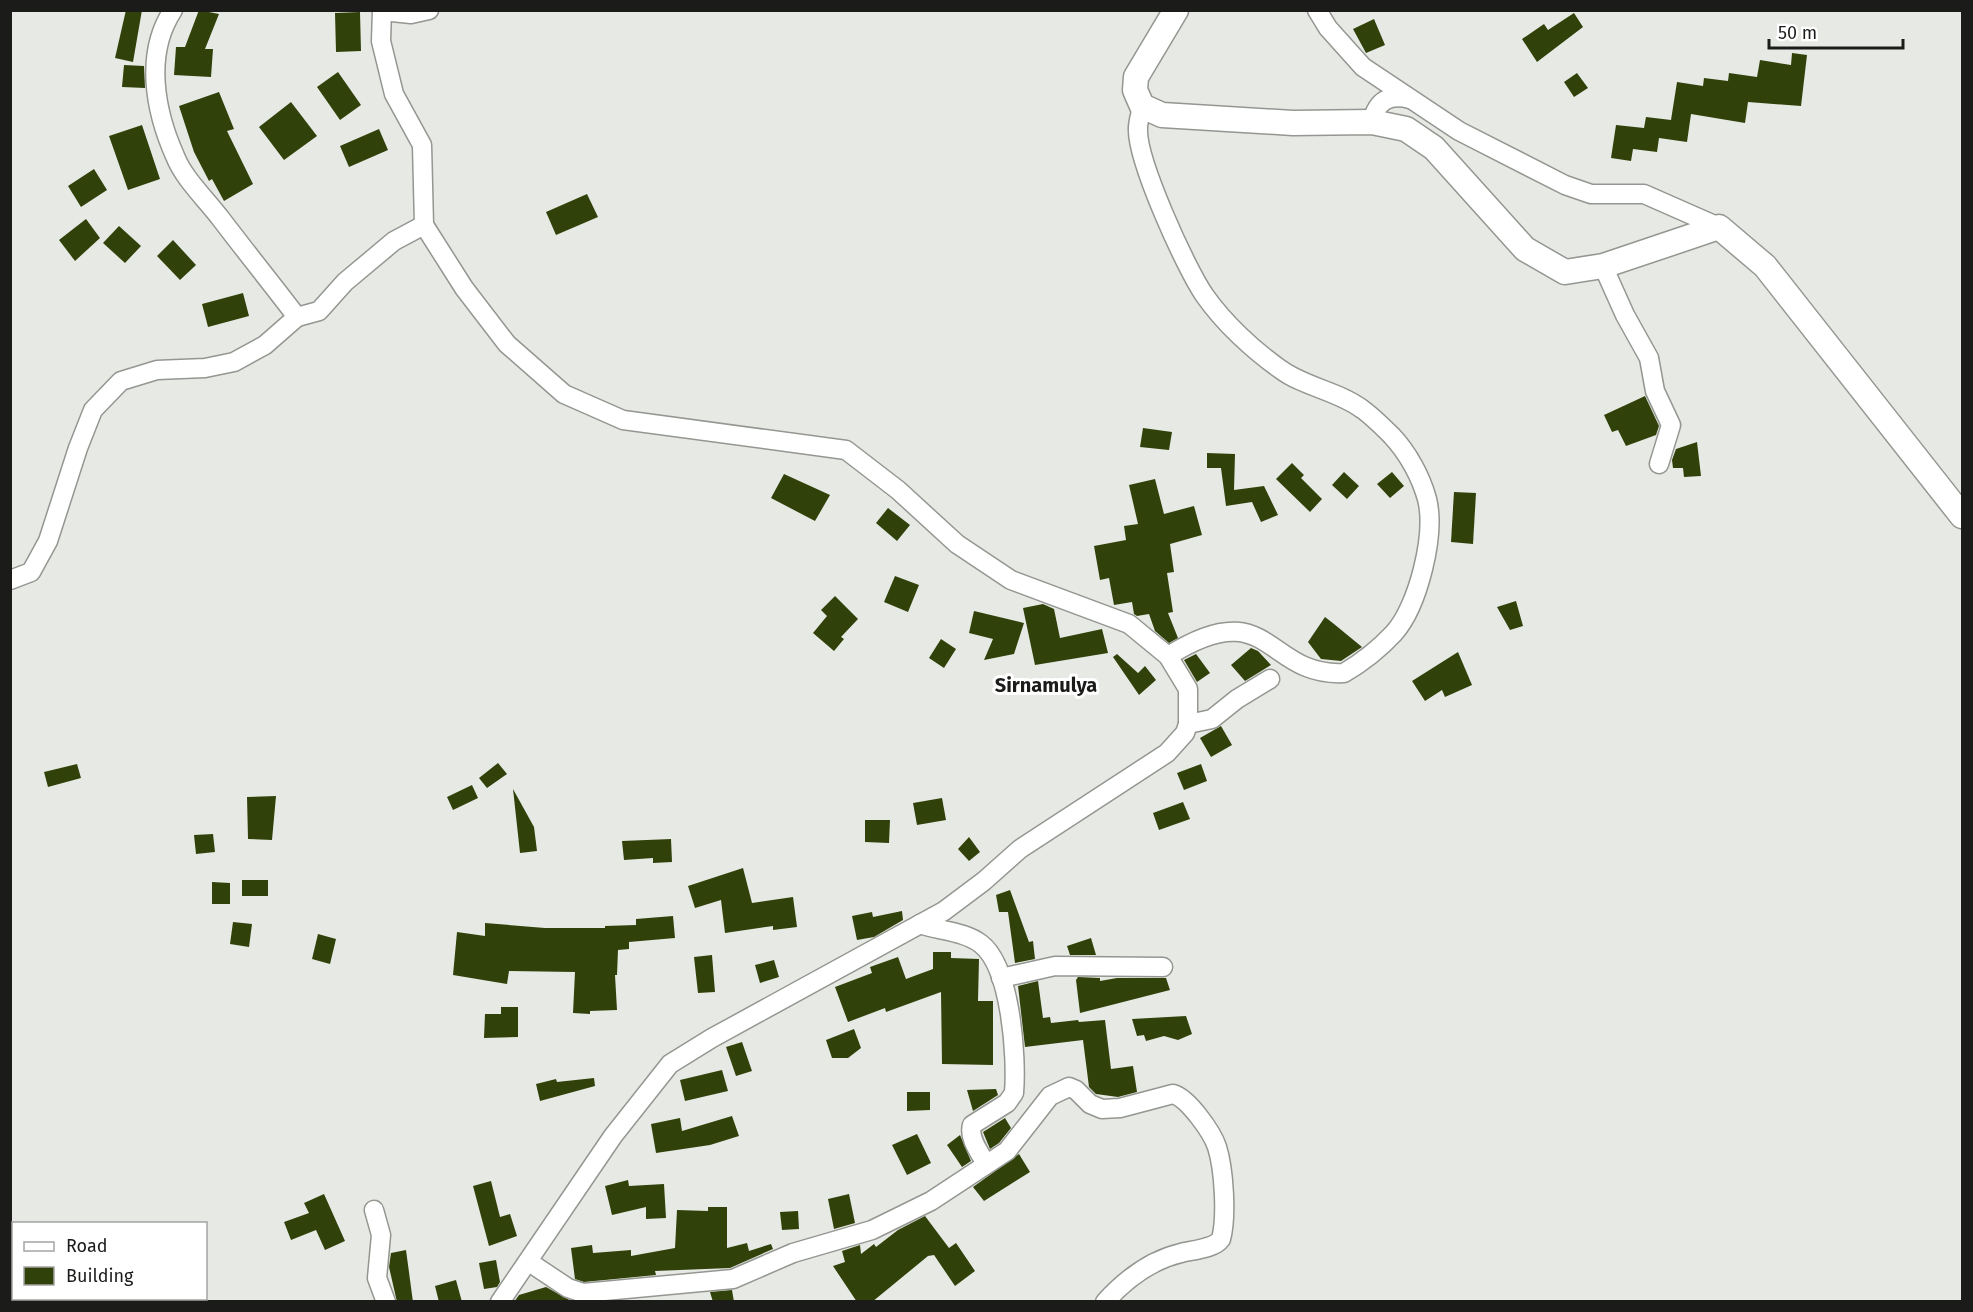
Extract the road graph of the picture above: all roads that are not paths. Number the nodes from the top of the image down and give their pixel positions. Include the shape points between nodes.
1 (173, 10) edge
2 (429, 10) edge
3 (1176, 10) edge
4 (1317, 10) edge
5 (382, 11) edge
6 (1412, 99) junction
7 (1142, 106) junction
8 (1372, 122) junction
9 (424, 225) junction
10 (1719, 227) junction
11 (1603, 266) junction
12 (297, 317) junction
13 (1659, 464) dead end
14 (1962, 516) edge
15 (10, 580) edge
16 (1168, 656) junction
17 (1270, 679) dead end
18 (1188, 724) junction
19 (920, 924) junction
20 (1163, 967) dead end
21 (1001, 978) junction
22 (986, 1164) junction
23 (374, 1209) dead end
24 (529, 1262) junction
25 (386, 1302) edge
26 (500, 1302) edge
27 (1105, 1302) edge

1 - 12 street via 160,40 154,72 157,104 175,158
2 - 5 street via 411,14
3 - 7 main road via 1136,77 1135,90
4 - 6 street via 1363,67
5 - 9 street via 381,41 394,94 422,145
6 - 8 street via 1395,96 1383,102 1374,112
6 - 10 street via 1459,131 1565,185 1591,195 1644,194
7 - 8 main road via 1162,115 1216,120
7 - 16 street via 1138,129 1142,152 1172,234 1205,296 1240,335 1281,371 1361,408 1393,437 1415,468 1427,501 1428,533 1421,572 1406,615 1393,634 1344,673 1304,666 1249,633 1211,633
8 - 11 main road via 1406,129 1434,148 1525,249 1565,272
9 - 12 street via 394,242 345,282 319,311
9 - 16 street via 464,288 507,344 564,394 623,420 846,450 898,490 957,544 1011,580 1129,624
10 - 11 main road
10 - 14 main road via 1765,266
11 - 13 street via 1649,358 1655,391 1671,425
12 - 15 street via 265,345 234,362 157,370 121,381 93,410 48,541 31,572
16 - 18 street via 1188,689
17 - 18 street via 1212,719
18 - 19 street via 1167,753 1020,849 984,881
19 - 21 street via 966,935 981,944 995,959
19 - 24 street via 670,1064 613,1136
20 - 21 street via 1055,966
21 - 22 street via 1009,1012 1015,1085 1012,1098 972,1125 970,1131
22 - 24 street via 931,1202 872,1230 793,1253 733,1279 583,1293 568,1288
22 - 27 street via 1021,1136 1050,1096 1069,1088 1102,1108 1119,1108 1173,1094 1186,1102 1216,1145 1222,1178 1221,1239 1214,1245 1174,1255 1134,1275
23 - 25 street via 381,1235 377,1278
24 - 26 street

